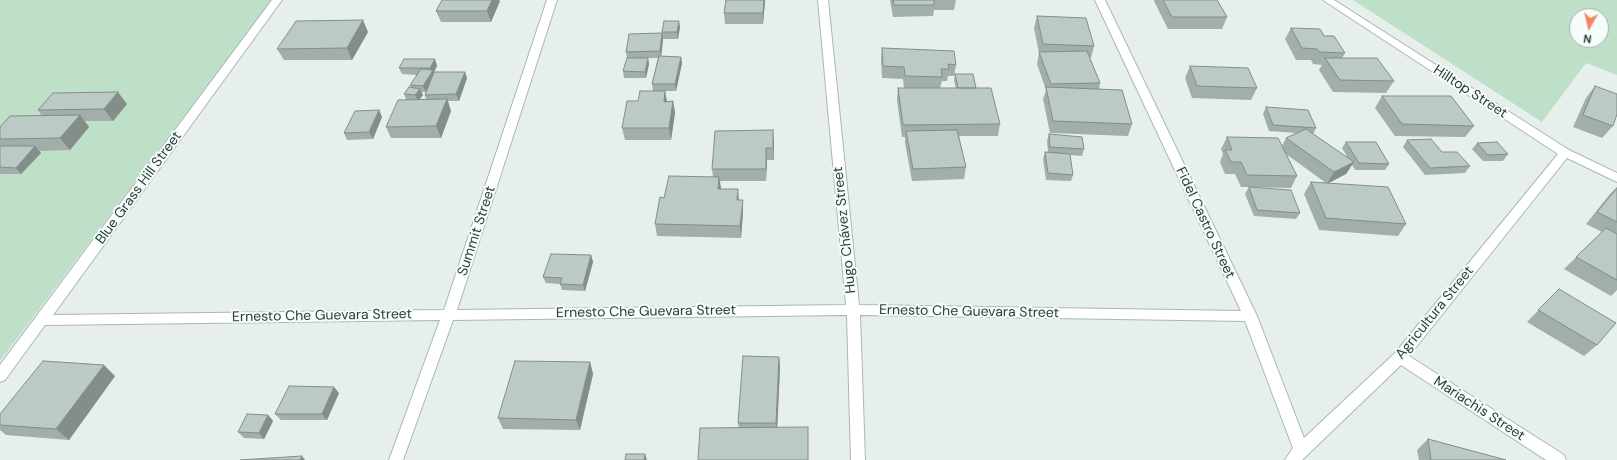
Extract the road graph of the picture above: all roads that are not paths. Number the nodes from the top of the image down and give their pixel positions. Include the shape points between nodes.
1 (277, 0) edge
2 (552, 0) edge
3 (823, 0) edge
4 (1100, 0) edge
5 (1328, 0) edge
6 (1565, 153) junction
7 (1617, 178) edge
8 (853, 310) junction
9 (449, 314) junction
10 (1250, 316) junction
11 (42, 320) junction
12 (1400, 357) junction
13 (0, 376) edge
14 (1301, 450) junction
15 (396, 460) edge
16 (858, 460) edge
17 (1292, 460) edge
18 (1559, 460) edge

1 - 11 street, Blue Grass Hill Street
2 - 9 street, Summit Street
3 - 8 street, Hugo Chávez Street
4 - 10 street, Fidel Castro Street
5 - 6 street, Hilltop Street
6 - 7 street, Hilltop Street
6 - 12 street, Agricultura Street
8 - 9 street, Ernesto Che Guevara Street
8 - 10 street, Ernesto Che Guevara Street
8 - 16 street, Hugo Chávez Street
9 - 11 street, Ernesto Che Guevara Street
9 - 15 street, Summit Street
10 - 14 street, Fidel Castro Street
11 - 13 street, Blue Grass Hill Street
12 - 14 street, Agricultura Street
12 - 18 street, Mariachis Street
14 - 17 street, Agricultura Street

